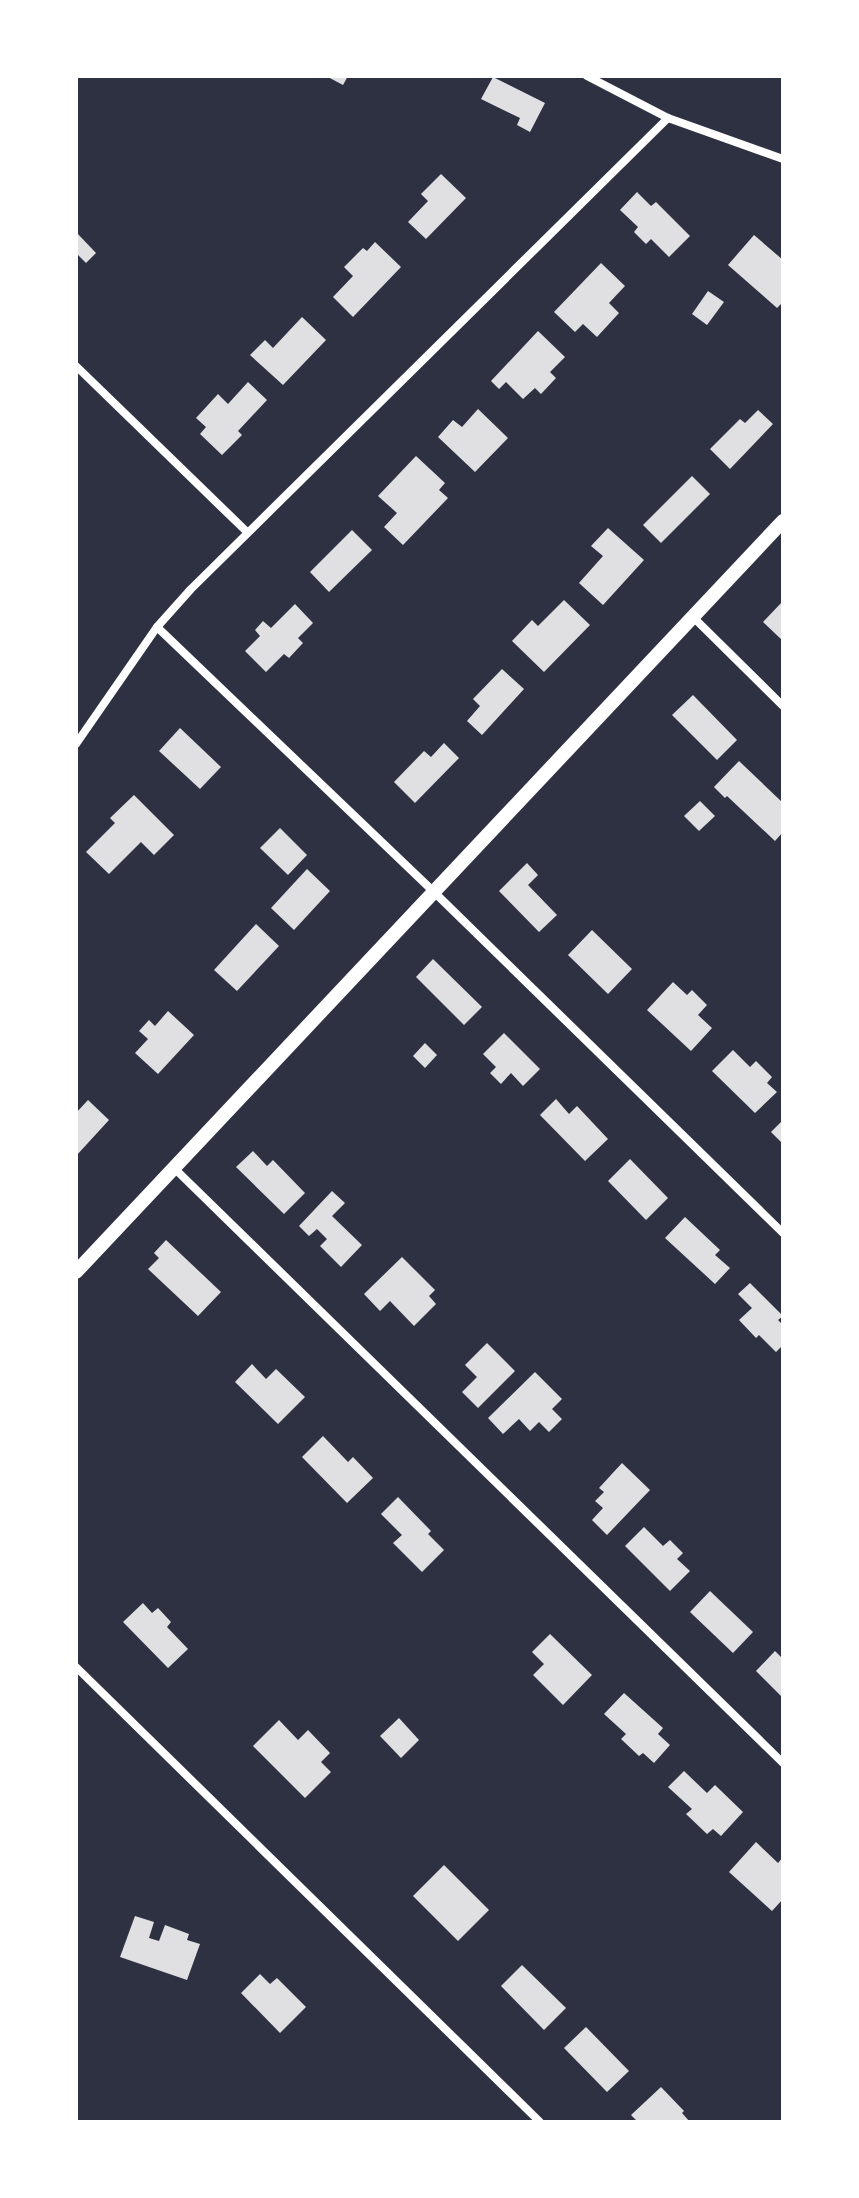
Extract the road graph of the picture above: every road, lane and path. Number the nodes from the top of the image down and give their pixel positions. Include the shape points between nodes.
1 (587, 76) edge
2 (668, 118) junction
3 (783, 159) edge
4 (76, 366) edge
5 (783, 521) edge
6 (247, 532) junction
7 (693, 617) junction
8 (157, 627) junction
9 (783, 706) edge
10 (76, 744) edge
11 (434, 892) junction
12 (173, 1167) junction
13 (783, 1233) edge
14 (76, 1272) edge
15 (76, 1667) edge
16 (783, 1763) edge
17 (540, 2122) edge

1 - 2 street
2 - 3 street
2 - 6 street
4 - 6 street
5 - 7 street
6 - 8 street
7 - 9 street
7 - 11 street
8 - 10 street
8 - 11 street
11 - 12 street
11 - 13 street
12 - 14 street
12 - 16 street
15 - 17 street

